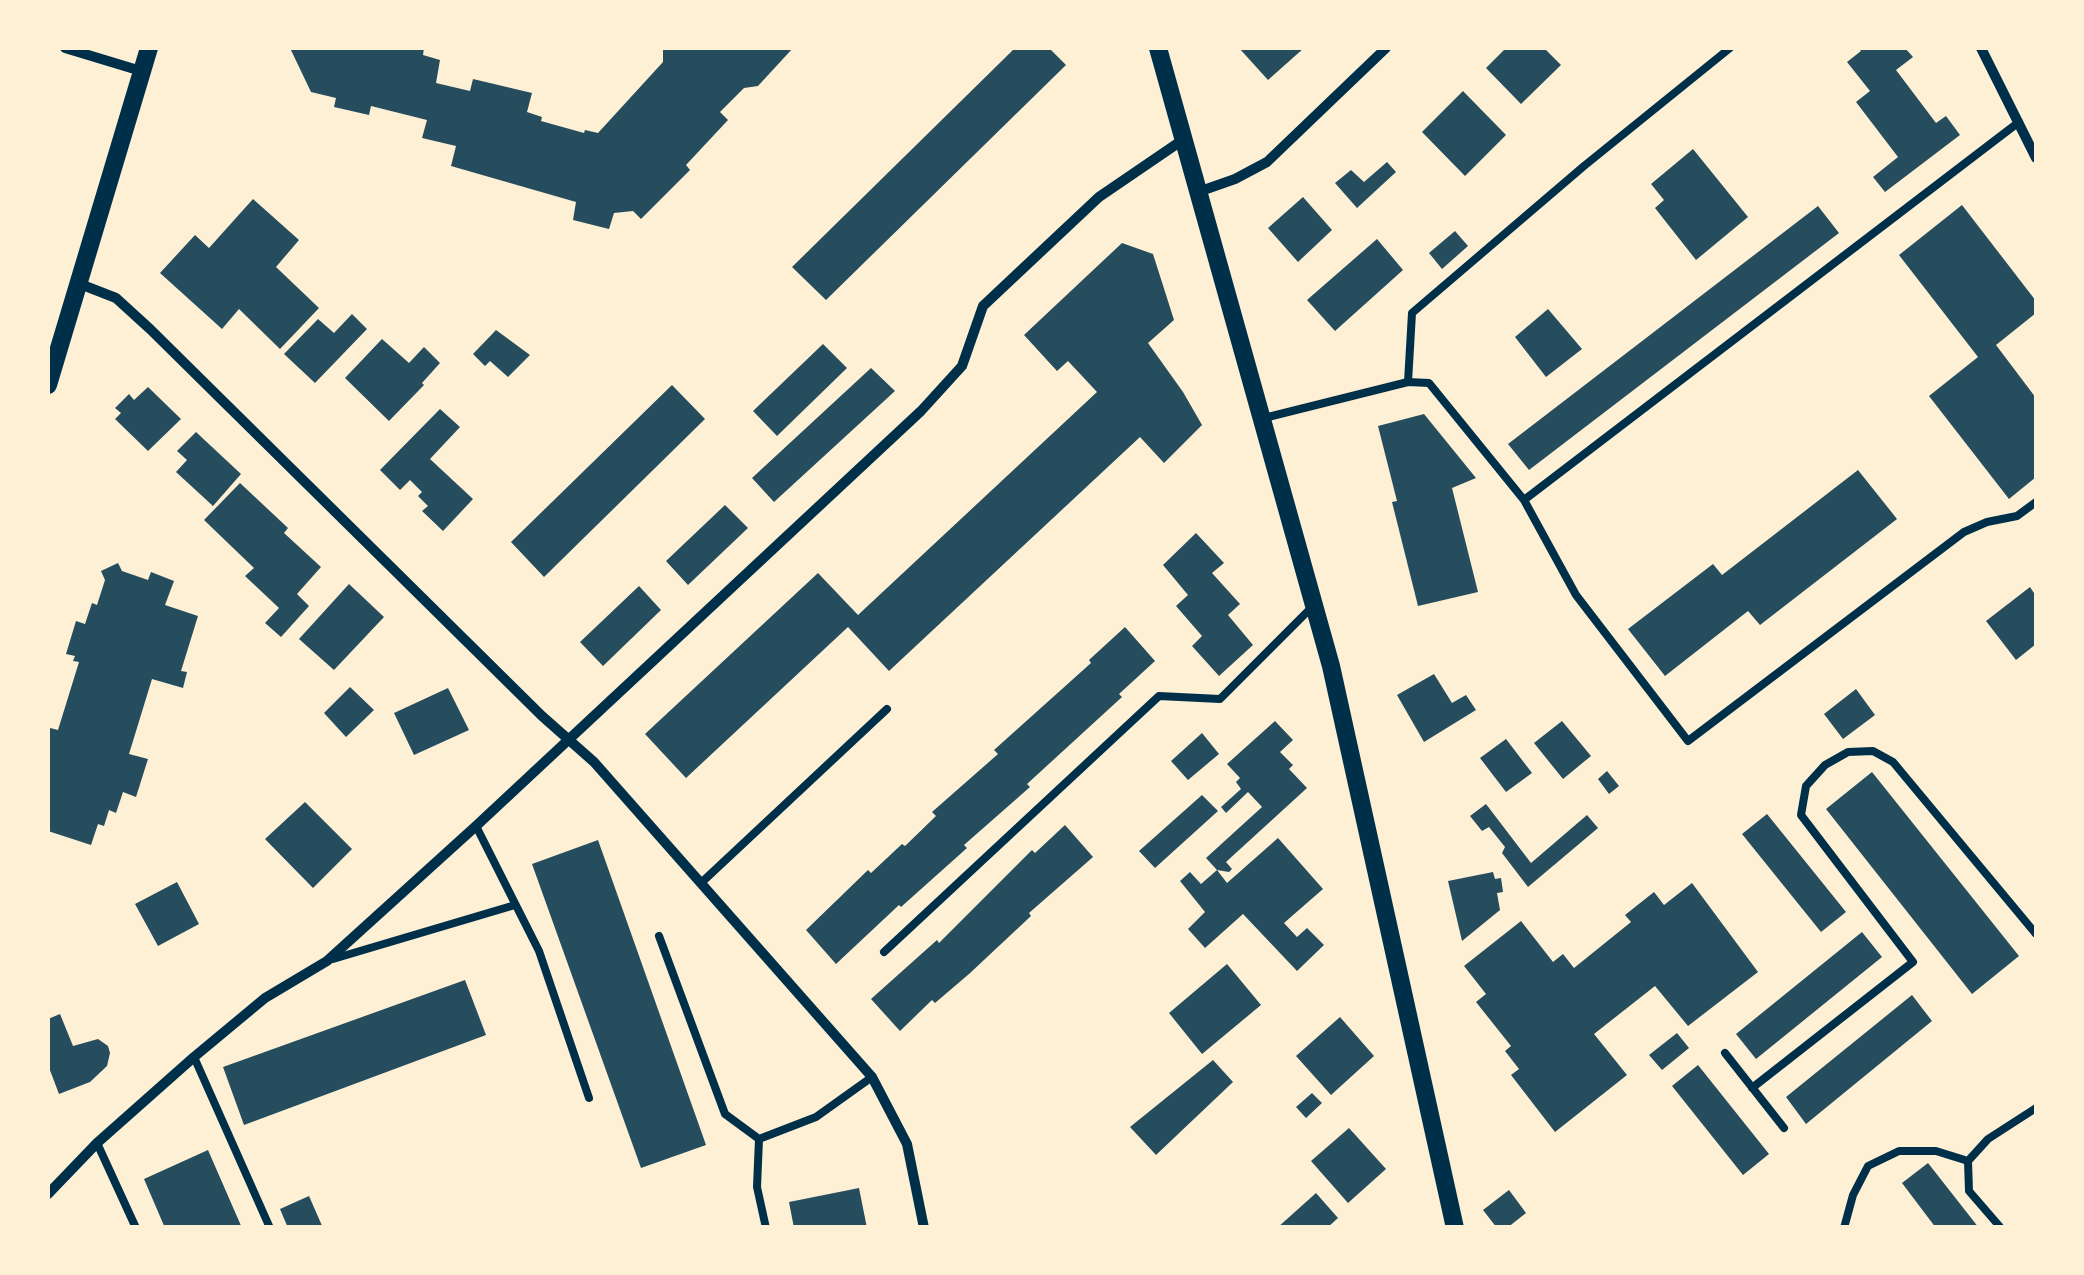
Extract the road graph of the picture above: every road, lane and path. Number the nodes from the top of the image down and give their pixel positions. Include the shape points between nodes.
1 (65, 48) edge
2 (149, 48) edge
3 (1158, 48) edge
4 (1386, 48) edge
5 (1730, 48) edge
6 (1981, 48) edge
7 (142, 72) junction
8 (2018, 122) junction
9 (1184, 139) junction
10 (2036, 158) edge
11 (1198, 192) junction
12 (80, 284) junction
13 (1408, 382) junction
14 (48, 385) edge
15 (1264, 418) junction
16 (1524, 500) junction
17 (2036, 502) edge
18 (1315, 604) junction
19 (888, 708) dead end
20 (568, 740) junction
21 (476, 826) junction
22 (701, 883) junction
23 (515, 905) junction
24 (2036, 934) edge
25 (659, 936) dead end
26 (884, 952) dead end
27 (327, 961) junction
28 (1726, 1053) dead end
29 (194, 1056) junction
30 (872, 1077) junction
31 (1752, 1088) junction
32 (589, 1098) dead end
33 (2036, 1108) edge
34 (1784, 1128) dead end
35 (760, 1140) junction
36 (97, 1143) junction
37 (1968, 1160) junction
38 (48, 1194) edge
39 (136, 1228) edge
40 (270, 1228) edge
41 (766, 1228) edge
42 (924, 1228) edge
43 (1455, 1228) edge
44 (1844, 1228) edge
45 (2001, 1228) edge

1 - 7 street
2 - 7 street
3 - 9 street
4 - 11 street via 1266,162
5 - 13 lane via 1412,313
6 - 8 street
7 - 12 street
8 - 10 street
8 - 16 lane
9 - 11 street
9 - 20 street via 1099,197 983,306 962,366 921,411
11 - 15 street
12 - 14 street
12 - 20 street via 116,298 150,329
13 - 15 lane
13 - 16 lane via 1429,382
15 - 18 street
16 - 17 lane via 1576,595 1688,741 1964,532 2017,516
18 - 26 lane via 1220,699 1158,696
18 - 43 street
19 - 22 lane
20 - 21 street
20 - 22 street
21 - 23 lane
21 - 27 street
22 - 30 street
23 - 27 lane
23 - 32 lane via 538,951
24 - 31 lane via 1893,762 1873,751 1848,752 1806,786 1801,815 1914,962
25 - 35 lane via 724,1114
27 - 29 street via 265,998
28 - 31 lane
29 - 36 street
29 - 40 lane
30 - 35 lane via 816,1117
30 - 42 street via 907,1144
31 - 34 lane
33 - 37 lane
35 - 41 lane via 758,1187
36 - 38 street
36 - 39 lane
37 - 44 lane via 1899,1150 1868,1166
37 - 45 lane via 1969,1191

